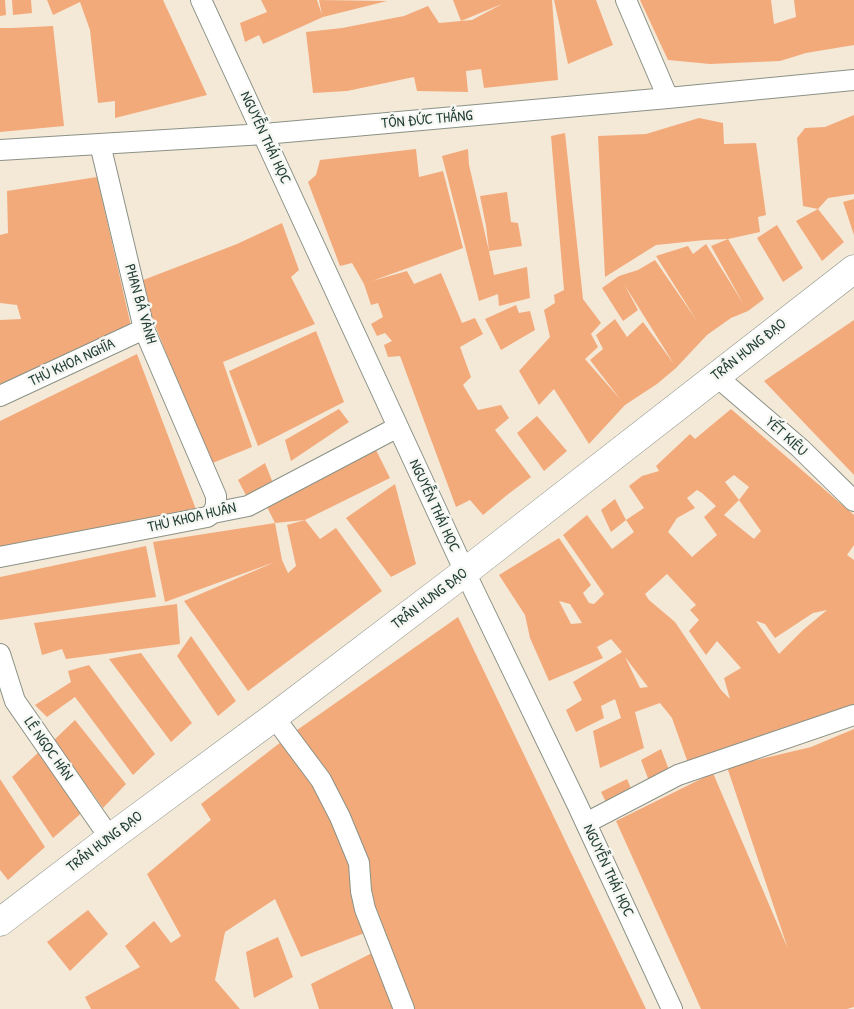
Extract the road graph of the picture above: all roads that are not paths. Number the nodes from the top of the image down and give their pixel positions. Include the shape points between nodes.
1 (201, 0) edge
2 (626, 0) edge
3 (854, 80) edge
4 (668, 98) junction
5 (264, 134) junction
6 (100, 144) junction
7 (0, 150) edge
8 (854, 269) edge
9 (144, 329) junction
10 (716, 376) junction
11 (0, 396) edge
12 (398, 427) junction
13 (854, 501) edge
14 (213, 513) junction
15 (0, 557) edge
16 (465, 572) junction
17 (0, 654) edge
18 (854, 715) edge
19 (274, 717) junction
20 (586, 823) junction
21 (110, 838) junction
22 (0, 922) edge
23 (404, 1009) edge
24 (672, 1009) edge

1 - 5 street, NGUYỄN THÁI HỌC
2 - 4 street
3 - 4 street, TÔN ĐỨC THẮNG
4 - 5 street, TÔN ĐỨC THẮNG
5 - 6 street, TÔN ĐỨC THẮNG
5 - 12 street, NGUYỄN THÁI HỌC
6 - 7 street, TÔN ĐỨC THẮNG
6 - 9 street, PHAN BÁ VÀNH
8 - 10 highway, TRẦN HƯNG ĐẠO
9 - 11 street, THỦ KHOA NGHĨA
9 - 14 street, PHAN BÁ VÀNH via 216,496
10 - 13 street, YẾT KIÊU via 800,448
10 - 16 highway, TRẦN HƯNG ĐẠO
12 - 14 street, THỦ KHOA HUÂN via 248,506
12 - 16 street, NGUYỄN THÁI HỌC
14 - 15 street, THỦ KHOA HUÂN via 207,517
16 - 19 highway, TRẦN HƯNG ĐẠO
16 - 20 street, NGUYỄN THÁI HỌC
17 - 21 street, LÊ NGỌC HÂN via 15,701
18 - 20 street via 678,775
19 - 21 highway, TRẦN HƯNG ĐẠO
19 - 23 street via 321,780 340,817 359,863 365,909
20 - 24 street, NGUYỄN THÁI HỌC
21 - 22 highway, TRẦN HƯNG ĐẠO

